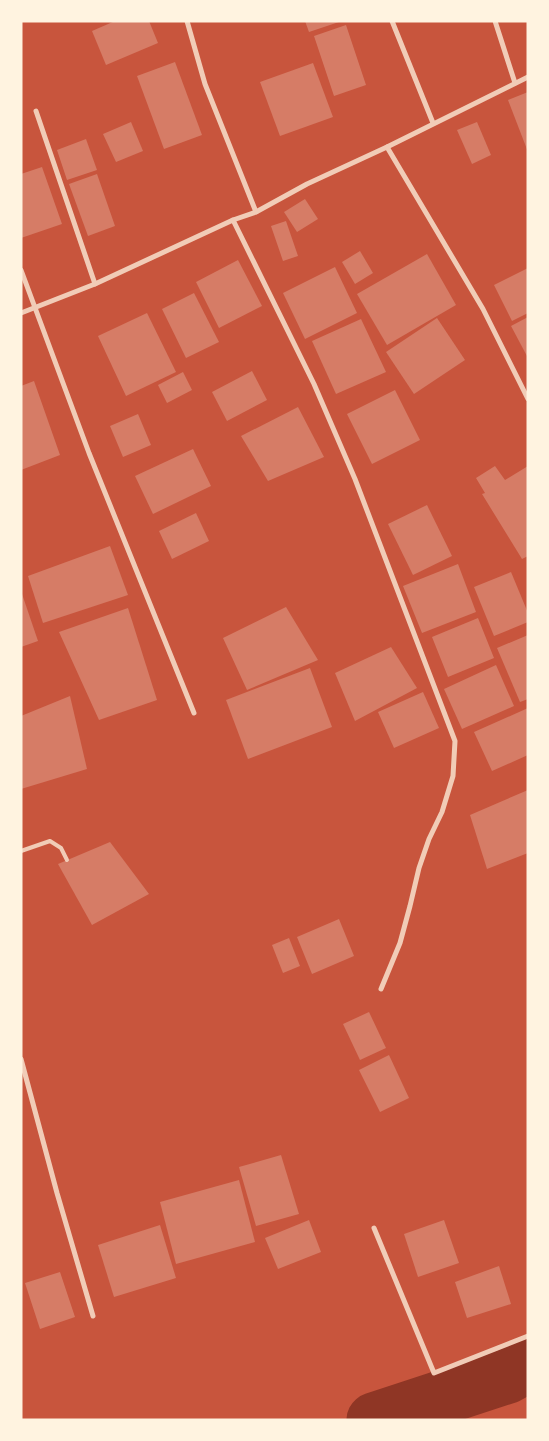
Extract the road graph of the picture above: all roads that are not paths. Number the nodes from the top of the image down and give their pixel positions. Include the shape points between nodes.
1 (187, 21) edge
2 (392, 21) edge
3 (495, 21) edge
4 (528, 76) edge
5 (515, 83) junction
6 (36, 111) dead end
7 (433, 123) junction
8 (386, 147) junction
9 (256, 212) junction
10 (234, 220) junction
11 (21, 270) edge
12 (95, 284) junction
13 (35, 308) junction
14 (21, 313) edge
15 (528, 399) edge
16 (194, 713) dead end
17 (21, 851) edge
18 (67, 860) dead end
19 (381, 989) dead end
20 (21, 1059) edge
21 (374, 1228) dead end
22 (93, 1316) dead end
23 (528, 1336) edge

1 - 9 street via 205,84
2 - 7 street
3 - 5 street
4 - 5 street
5 - 7 street
6 - 12 street
7 - 8 street
8 - 9 street
8 - 15 street via 483,309
9 - 10 street
10 - 12 street
10 - 19 street via 314,384 351,470 455,741 453,776 419,868 400,943
11 - 13 street
12 - 13 street
13 - 14 street
13 - 16 street via 89,453
17 - 18 lane via 50,841 61,848
20 - 22 street
21 - 23 street via 434,1373

